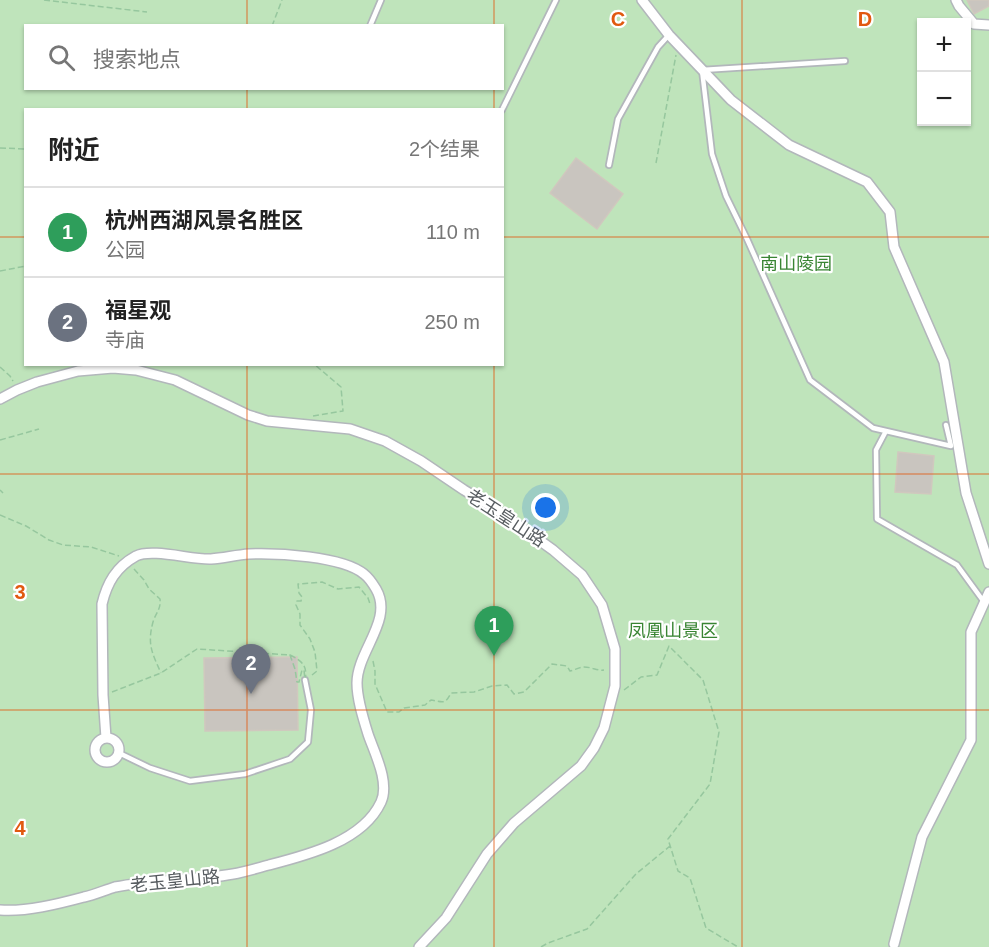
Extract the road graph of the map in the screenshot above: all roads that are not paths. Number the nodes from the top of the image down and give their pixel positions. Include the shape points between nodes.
1 (381, 0) edge
2 (555, 0) edge
3 (642, 0) edge
4 (956, 0) edge
5 (371, 24) edge
6 (989, 25) edge
7 (669, 35) junction
8 (845, 61) dead end
9 (702, 70) junction
10 (503, 108) edge
11 (609, 165) dead end
12 (0, 399) edge
13 (946, 425) dead end
14 (886, 431) junction
15 (989, 564) edge
16 (989, 592) edge
17 (984, 603) junction
18 (305, 680) road end
19 (106, 738) junction
20 (119, 753) junction
21 (0, 910) edge
22 (894, 944) dead end
23 (419, 947) edge

1 - 5 lane
2 - 10 lane
3 - 7 street
4 - 6 street via 974,24
7 - 9 street
7 - 11 lane via 658,47 618,119
8 - 9 lane
9 - 14 lane via 712,154 726,196 810,380 873,428
9 - 15 street via 731,100 789,145 867,182 890,212 894,247 944,362 966,493
12 - 23 street, 老玉皇山路 via 38,382 78,371 136,370 175,380 267,421 350,429 385,441 497,510 553,550 587,582 602,605 615,649 615,686 604,728 581,766 514,823 487,854 446,918
13 - 14 lane via 951,446
14 - 17 lane via 876,450 878,519 957,565
16 - 17 street
17 - 22 street via 971,632 971,740 922,837
18 - 20 lane via 311,710 308,742 290,759 245,774 190,781
19 - 20 street via 116,742
19 - 20 street via 95,749 99,760 111,762
19 - 21 street, 老玉皇山路 via 102,604 112,576 138,555 159,553 210,559 270,554 327,560 365,574 376,589 382,605 357,682 362,714 384,783 382,800 353,833 308,855 233,874 145,882 16,911

